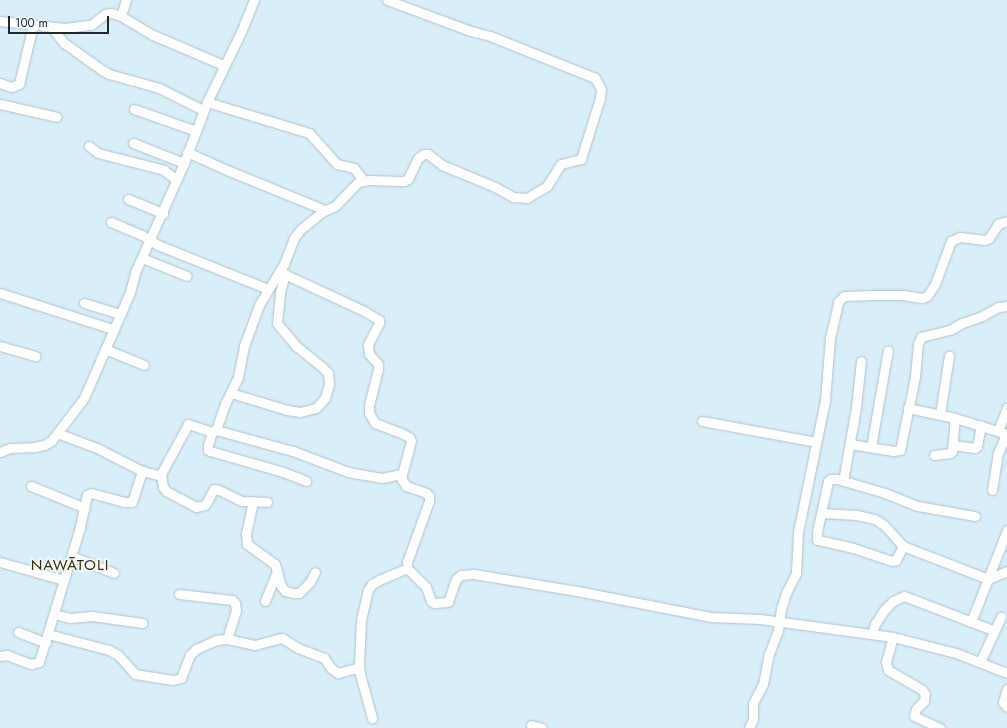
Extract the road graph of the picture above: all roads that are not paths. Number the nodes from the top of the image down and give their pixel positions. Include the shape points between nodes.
1 (126, 0) edge
2 (254, 0) edge
3 (387, 0) edge
4 (120, 16) junction
5 (0, 21) edge
6 (33, 25) junction
7 (51, 27) junction
8 (223, 65) junction
9 (0, 83) edge
10 (0, 104) edge
11 (205, 106) junction
12 (134, 109) dead end
13 (57, 117) dead end
14 (196, 131) junction
15 (133, 143) dead end
16 (89, 146) dead end
17 (187, 152) junction
18 (184, 163) junction
19 (176, 180) junction
20 (363, 180) junction
21 (128, 198) dead end
22 (325, 210) junction
23 (162, 213) junction
24 (1007, 221) edge
25 (111, 222) dead end
26 (150, 241) junction
27 (142, 258) junction
28 (282, 273) junction
29 (187, 276) dead end
30 (268, 289) junction
31 (0, 293) edge
32 (84, 303) dead end
33 (1007, 306) edge
34 (119, 314) junction
35 (113, 329) junction
36 (0, 346) edge
37 (105, 349) junction
38 (888, 350) dead end
39 (36, 356) dead end
40 (949, 356) dead end
41 (861, 361) dead end
42 (144, 365) dead end
43 (231, 393) junction
44 (908, 408) junction
45 (1007, 408) edge
46 (940, 414) junction
47 (955, 418) junction
48 (702, 421) dead end
49 (981, 425) junction
50 (214, 431) junction
51 (57, 433) junction
52 (1004, 433) edge
53 (816, 442) junction
54 (850, 444) junction
55 (952, 445) junction
56 (871, 447) junction
57 (0, 452) edge
58 (934, 455) dead end
59 (142, 471) junction
60 (161, 474) junction
61 (401, 474) junction
62 (306, 481) dead end
63 (843, 481) junction
64 (31, 486) dead end
65 (992, 490) dead end
66 (253, 501) junction
67 (267, 502) dead end
68 (85, 508) junction
69 (821, 513) junction
70 (975, 516) dead end
71 (1007, 530) edge
72 (903, 546) junction
73 (71, 556) junction
74 (0, 562) edge
75 (407, 568) junction
76 (278, 569) junction
77 (1007, 571) edge
78 (315, 572) dead end
79 (114, 573) dead end
80 (988, 578) junction
81 (64, 580) junction
82 (179, 594) dead end
83 (265, 601) dead end
84 (54, 614) junction
85 (1001, 617) dead end
86 (779, 621) junction
87 (971, 622) junction
88 (142, 623) dead end
89 (995, 631) junction
90 (18, 632) dead end
91 (872, 633) junction
92 (893, 637) junction
93 (47, 638) junction
94 (226, 638) junction
95 (0, 656) edge
96 (980, 662) junction
97 (359, 665) junction
98 (1007, 673) edge
99 (1007, 689) edge
100 (1007, 707) edge
101 (372, 718) dead end
102 (531, 725) dead end
103 (542, 728) edge
104 (748, 728) edge
105 (940, 728) edge

1 - 4 street
2 - 8 street via 241,32
3 - 20 street via 490,36 590,76 599,82 600,98 581,159 561,164 546,186 528,198 513,197 442,164 428,154 418,158 408,179 404,181
4 - 7 street via 111,13 105,14 91,25
4 - 8 street via 154,35
5 - 6 street
6 - 7 street
6 - 9 street via 19,84 11,87
7 - 11 street via 64,43 102,70 117,77 154,85
8 - 11 street
10 - 13 street
11 - 14 street
11 - 20 street via 309,133 337,164 354,168
12 - 14 street
14 - 17 street
15 - 18 street
16 - 19 street via 98,153 164,170
17 - 18 street
17 - 22 street
18 - 19 street
19 - 23 street
20 - 22 street via 352,186 335,206
21 - 23 street
22 - 28 street via 298,233
23 - 26 street
24 - 53 street via 998,224 985,240 960,237 951,241 935,284 922,298 889,294 840,298 830,338 825,400
25 - 26 street
26 - 27 street
26 - 30 street
27 - 29 street
27 - 34 street
28 - 30 street
28 - 43 street via 277,323 297,347 328,373 329,384 325,398 316,408 300,412
28 - 61 street via 379,320 368,345 369,354 378,364 369,413 375,423 409,437 410,446
30 - 43 street via 251,324 238,377
31 - 35 street
32 - 34 street
33 - 44 street via 998,306 950,330 921,337
34 - 35 street
35 - 37 street
36 - 39 street
37 - 42 street
37 - 51 street via 84,398
38 - 56 street
40 - 46 street
41 - 54 street
43 - 50 street
44 - 46 street
44 - 56 street via 900,450
45 - 52 street
46 - 47 street
47 - 49 street
47 - 55 street
48 - 53 street
49 - 52 street
49 - 55 street via 978,446 970,448
50 - 60 street via 188,424
50 - 61 street via 293,451 348,472 382,478
50 - 62 street via 208,450
51 - 57 street via 44,445 10,448
51 - 59 street via 97,448
52 - 65 street
53 - 86 street via 798,532 796,573 786,593
54 - 56 street
54 - 63 street
55 - 58 street via 950,453
59 - 60 street via 155,476
59 - 68 street via 132,502 88,493
60 - 66 street via 166,491 196,507 205,505 214,489 238,499
61 - 75 street via 403,483 429,496
63 - 69 street via 828,481
63 - 70 street via 918,506
64 - 68 street
66 - 67 street
66 - 76 street via 246,534 247,544 271,560
68 - 73 street
69 - 72 street via 875,519 884,524
69 - 72 street via 816,536 821,542 853,548 892,561 896,560
71 - 80 street
72 - 80 street
73 - 79 street
73 - 81 street
74 - 81 street
75 - 86 street via 426,587 434,603 448,602 456,579 461,575 474,574 711,617
75 - 97 street via 379,580 368,590 361,620
76 - 78 street via 281,586 293,594 305,589
76 - 83 street
77 - 80 street
80 - 87 street
81 - 84 street
82 - 94 street via 232,600 236,610
84 - 88 street via 70,618 92,616
84 - 93 street
85 - 89 street
86 - 91 street
86 - 104 street via 763,684 753,703 753,719
87 - 89 street
87 - 91 street via 904,596 893,601 884,610
89 - 96 street
90 - 93 street
91 - 92 street
92 - 96 street via 956,653
92 - 105 street via 886,662 888,670 922,690 924,701 916,709 914,716
93 - 94 street via 109,650 118,655 135,674 173,680 181,678 190,655 196,649
93 - 95 street via 36,664 6,655
94 - 97 street via 255,645 282,638 298,648 324,658 334,672 357,668
96 - 98 street
97 - 101 street
99 - 100 street via 1003,702
102 - 103 street

